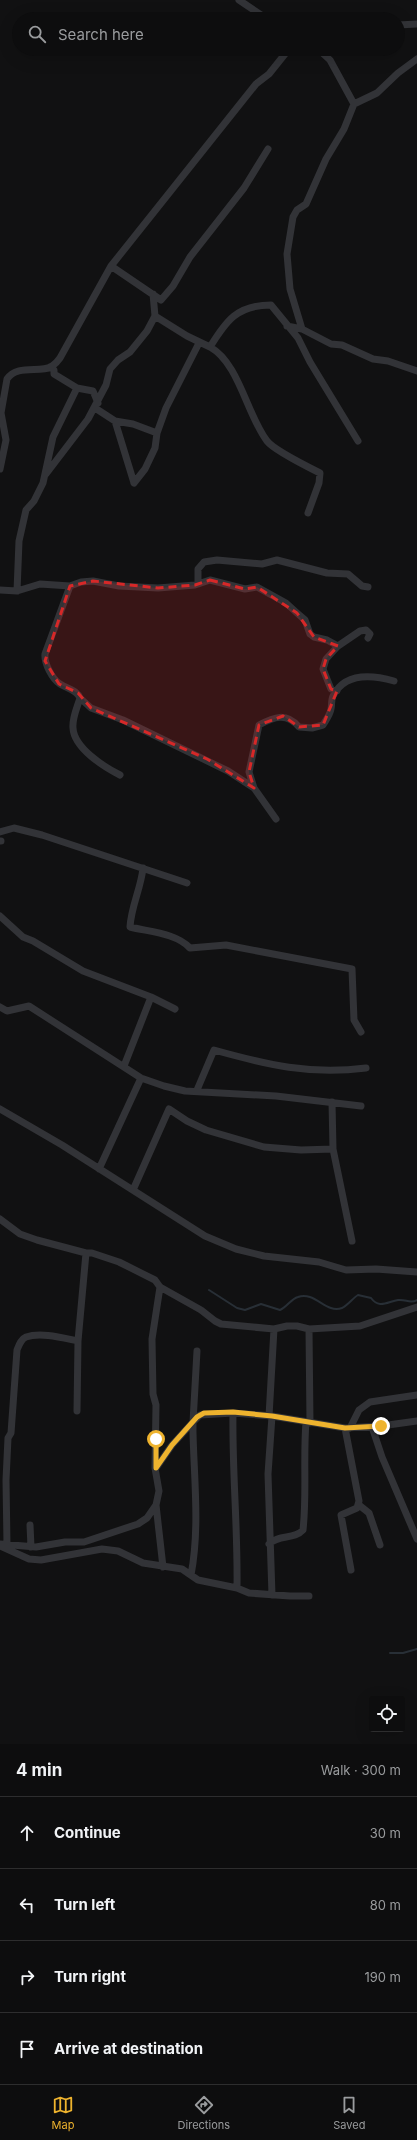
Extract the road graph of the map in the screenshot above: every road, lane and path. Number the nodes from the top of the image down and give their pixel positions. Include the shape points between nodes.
1 (239, 0) edge
2 (257, 12) edge
3 (417, 24) edge
4 (405, 25) edge
5 (283, 56) edge
6 (326, 56) edge
7 (417, 59) edge
8 (354, 104) junction
9 (268, 149) dead end
10 (112, 266) junction
11 (153, 294) junction
12 (155, 316) junction
13 (287, 326) junction
14 (302, 329) junction
15 (199, 343) junction
16 (210, 347) junction
17 (50, 367) junction
18 (417, 370) edge
19 (10, 375) junction
20 (0, 377) edge
21 (78, 388) junction
22 (97, 405) junction
23 (115, 421) junction
24 (157, 433) junction
25 (358, 441) dead end
26 (0, 469) edge
27 (44, 476) junction
28 (308, 513) dead end
29 (198, 584) junction
30 (70, 586) junction
31 (368, 587) dead end
32 (0, 590) edge
33 (17, 591) junction
34 (368, 638) dead end
35 (338, 646) junction
36 (394, 681) dead end
37 (337, 691) junction
38 (80, 698) junction
39 (120, 775) dead end
40 (254, 788) junction
41 (276, 819) dead end
42 (0, 832) edge
43 (143, 868) junction
44 (187, 883) dead end
45 (0, 916) edge
46 (151, 997) junction
47 (0, 1007) edge
48 (175, 1009) dead end
49 (361, 1032) dead end
50 (124, 1066) junction
51 (366, 1068) dead end
52 (141, 1078) junction
53 (196, 1090) junction
54 (332, 1102) junction
55 (361, 1106) dead end
56 (0, 1109) edge
57 (333, 1149) junction
58 (99, 1169) junction
59 (133, 1190) junction
60 (0, 1219) edge
61 (352, 1241) dead end
62 (86, 1253) junction
63 (417, 1272) edge
64 (160, 1287) junction
65 (417, 1307) edge
66 (274, 1329) junction
67 (309, 1330) junction
68 (78, 1341) junction
69 (197, 1351) dead end
70 (417, 1395) edge
71 (77, 1411) dead end
72 (233, 1412) junction
73 (270, 1416) junction
74 (417, 1421) edge
75 (193, 1422) junction
76 (308, 1422) junction
77 (372, 1427) junction
78 (348, 1428) junction
79 (156, 1468) junction
80 (156, 1505) junction
81 (359, 1505) junction
82 (30, 1525) dead end
83 (417, 1539) edge
84 (269, 1544) junction
85 (2, 1545) edge
86 (380, 1545) dead end
87 (31, 1546) junction
88 (163, 1567) junction
89 (351, 1570) dead end
90 (192, 1575) junction
91 (236, 1588) junction
92 (272, 1595) junction
93 (309, 1596) dead end

1 - 2 street
3 - 4 street
5 - 10 street via 269,74 256,84
6 - 8 street
7 - 8 street via 377,93
8 - 14 street via 306,204 292,217 287,254 289,278
9 - 11 street via 244,188 190,257 165,297 161,300
10 - 11 street
10 - 17 street via 60,358
11 - 12 street
12 - 15 street
12 - 22 street via 148,331 130,352 110,369
13 - 14 street
13 - 16 street via 271,305 244,309 233,315
13 - 25 street via 303,346
14 - 18 street via 332,344 342,345 373,359
15 - 16 street
15 - 24 street via 166,408
16 - 28 street via 219,352 234,374 248,409 268,442 320,472 319,483
17 - 19 street via 28,369
17 - 21 street via 54,374
19 - 20 street
19 - 26 street via 1,413 6,440
21 - 22 street via 93,391
21 - 27 street via 52,437
22 - 23 street
22 - 27 street via 72,442
23 - 24 street via 133,424
23 - 24 street via 134,483 145,469 155,448
27 - 33 street via 34,501 26,510 22,524
29 - 30 street via 158,588 120,586 93,581
29 - 31 street via 198,570 204,562 217,560 262,564 277,560 327,573 348,574 362,586
29 - 35 street via 210,580 245,589 257,588 297,613 305,620 310,634 314,637
30 - 33 street via 40,584
30 - 38 street via 45,654 45,661 59,684 78,693
32 - 33 street
34 - 35 street via 370,634 366,630 360,630
35 - 37 street via 326,659 322,669 332,689
36 - 37 street via 364,676
37 - 40 street via 323,725 312,728 300,727 283,716 259,725 249,772
38 - 39 street via 73,729 81,746 101,765
38 - 40 street via 91,708 207,759
40 - 41 street
42 - 43 street via 14,828 42,835
43 - 44 street
43 - 49 street via 130,927 176,938 184,941 190,948 226,945 352,969 354,1020
45 - 46 street via 22,937 83,971
46 - 48 street
46 - 50 street
47 - 50 street via 7,1012 29,1006
50 - 52 street
51 - 53 street via 337,1072 312,1071 269,1064 214,1050
52 - 53 street via 185,1091
52 - 58 street
53 - 54 street
54 - 55 street
54 - 57 street
56 - 58 street
57 - 59 street via 264,1147 206,1130 170,1109
57 - 61 street
58 - 59 street
59 - 63 street via 205,1236 236,1249 264,1256 319,1262 346,1270
60 - 62 street via 25,1236
62 - 64 street via 119,1262 155,1280
62 - 68 street
64 - 66 street via 221,1324
64 - 79 street via 152,1339
65 - 67 street via 360,1326
66 - 67 street via 297,1326
66 - 73 street
67 - 76 street
68 - 71 street
68 - 85 street via 26,1337 20,1342 17,1350 11,1433 8,1438
69 - 75 street
70 - 78 street via 370,1402 359,1410
72 - 73 street
72 - 75 street via 204,1413
72 - 91 street via 233,1478 237,1520
73 - 76 street
73 - 84 street
74 - 77 street
75 - 79 street
75 - 90 street via 196,1497
76 - 78 street
76 - 84 street via 304,1444 306,1504 303,1530 295,1535 277,1538
77 - 78 street
77 - 83 street
78 - 81 street
79 - 80 street via 159,1491
80 - 87 street via 148,1518 138,1524 99,1538 84,1542
80 - 88 street
81 - 86 street via 369,1513 374,1522
81 - 89 street via 341,1516
82 - 87 street
84 - 92 street
85 - 87 street
85 - 88 street via 29,1558 41,1560 102,1549 118,1550 143,1564
88 - 90 street via 182,1569
90 - 91 street via 198,1580
91 - 92 street via 249,1593
92 - 93 street

